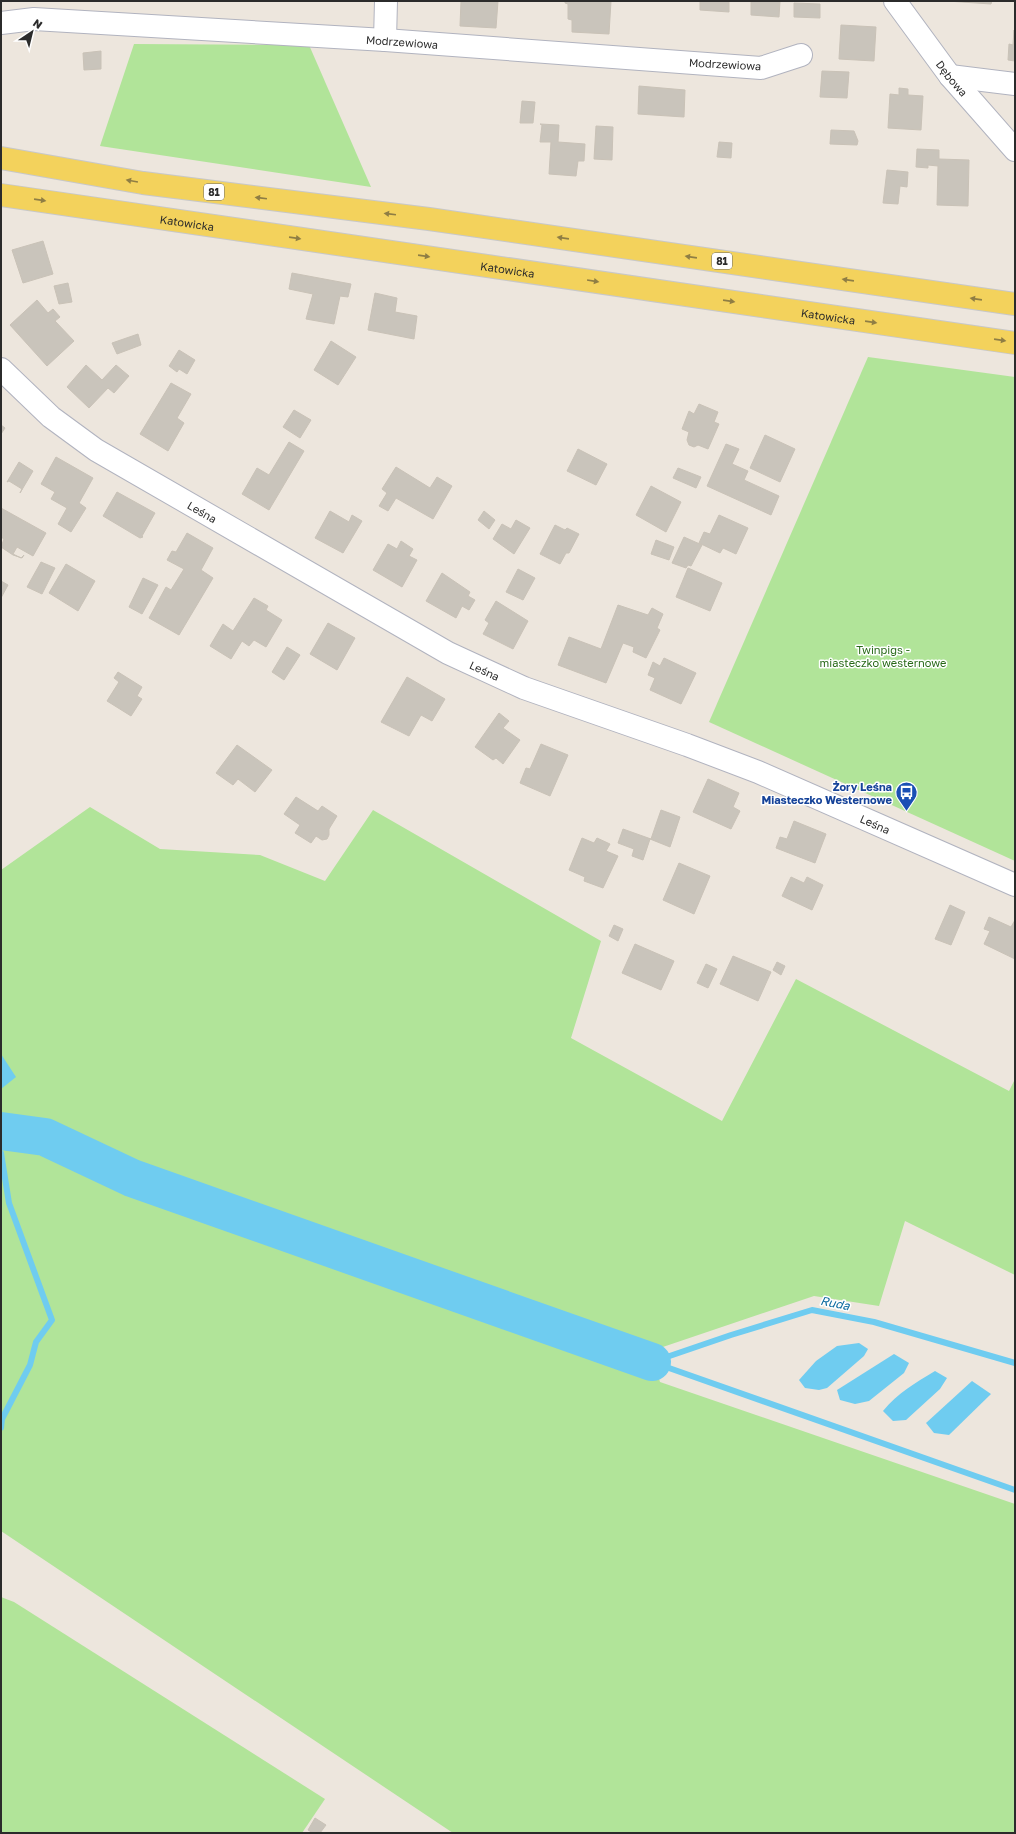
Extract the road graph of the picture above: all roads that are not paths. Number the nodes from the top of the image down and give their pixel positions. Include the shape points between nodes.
1 (386, 1) edge
2 (895, 1) edge
3 (1, 23) edge
4 (385, 40) junction
5 (801, 55) dead end
6 (950, 76) junction
7 (1015, 84) edge
8 (1015, 150) edge
9 (1, 158) edge
10 (1, 195) edge
11 (1015, 304) edge
12 (1015, 342) edge
13 (1, 369) edge
14 (1015, 885) edge

1 - 4 street
2 - 6 street, Dębowa
3 - 4 street, Modrzewiowa via 34,19
4 - 5 street, Modrzewiowa via 761,68
6 - 7 street
6 - 8 street, Dębowa
11 -> 9 main road, 81 via 429,219 143,183
10 -> 12 main road, Katowicka
13 - 14 street, Leśna via 51,418 96,450 448,652 524,688 758,772

